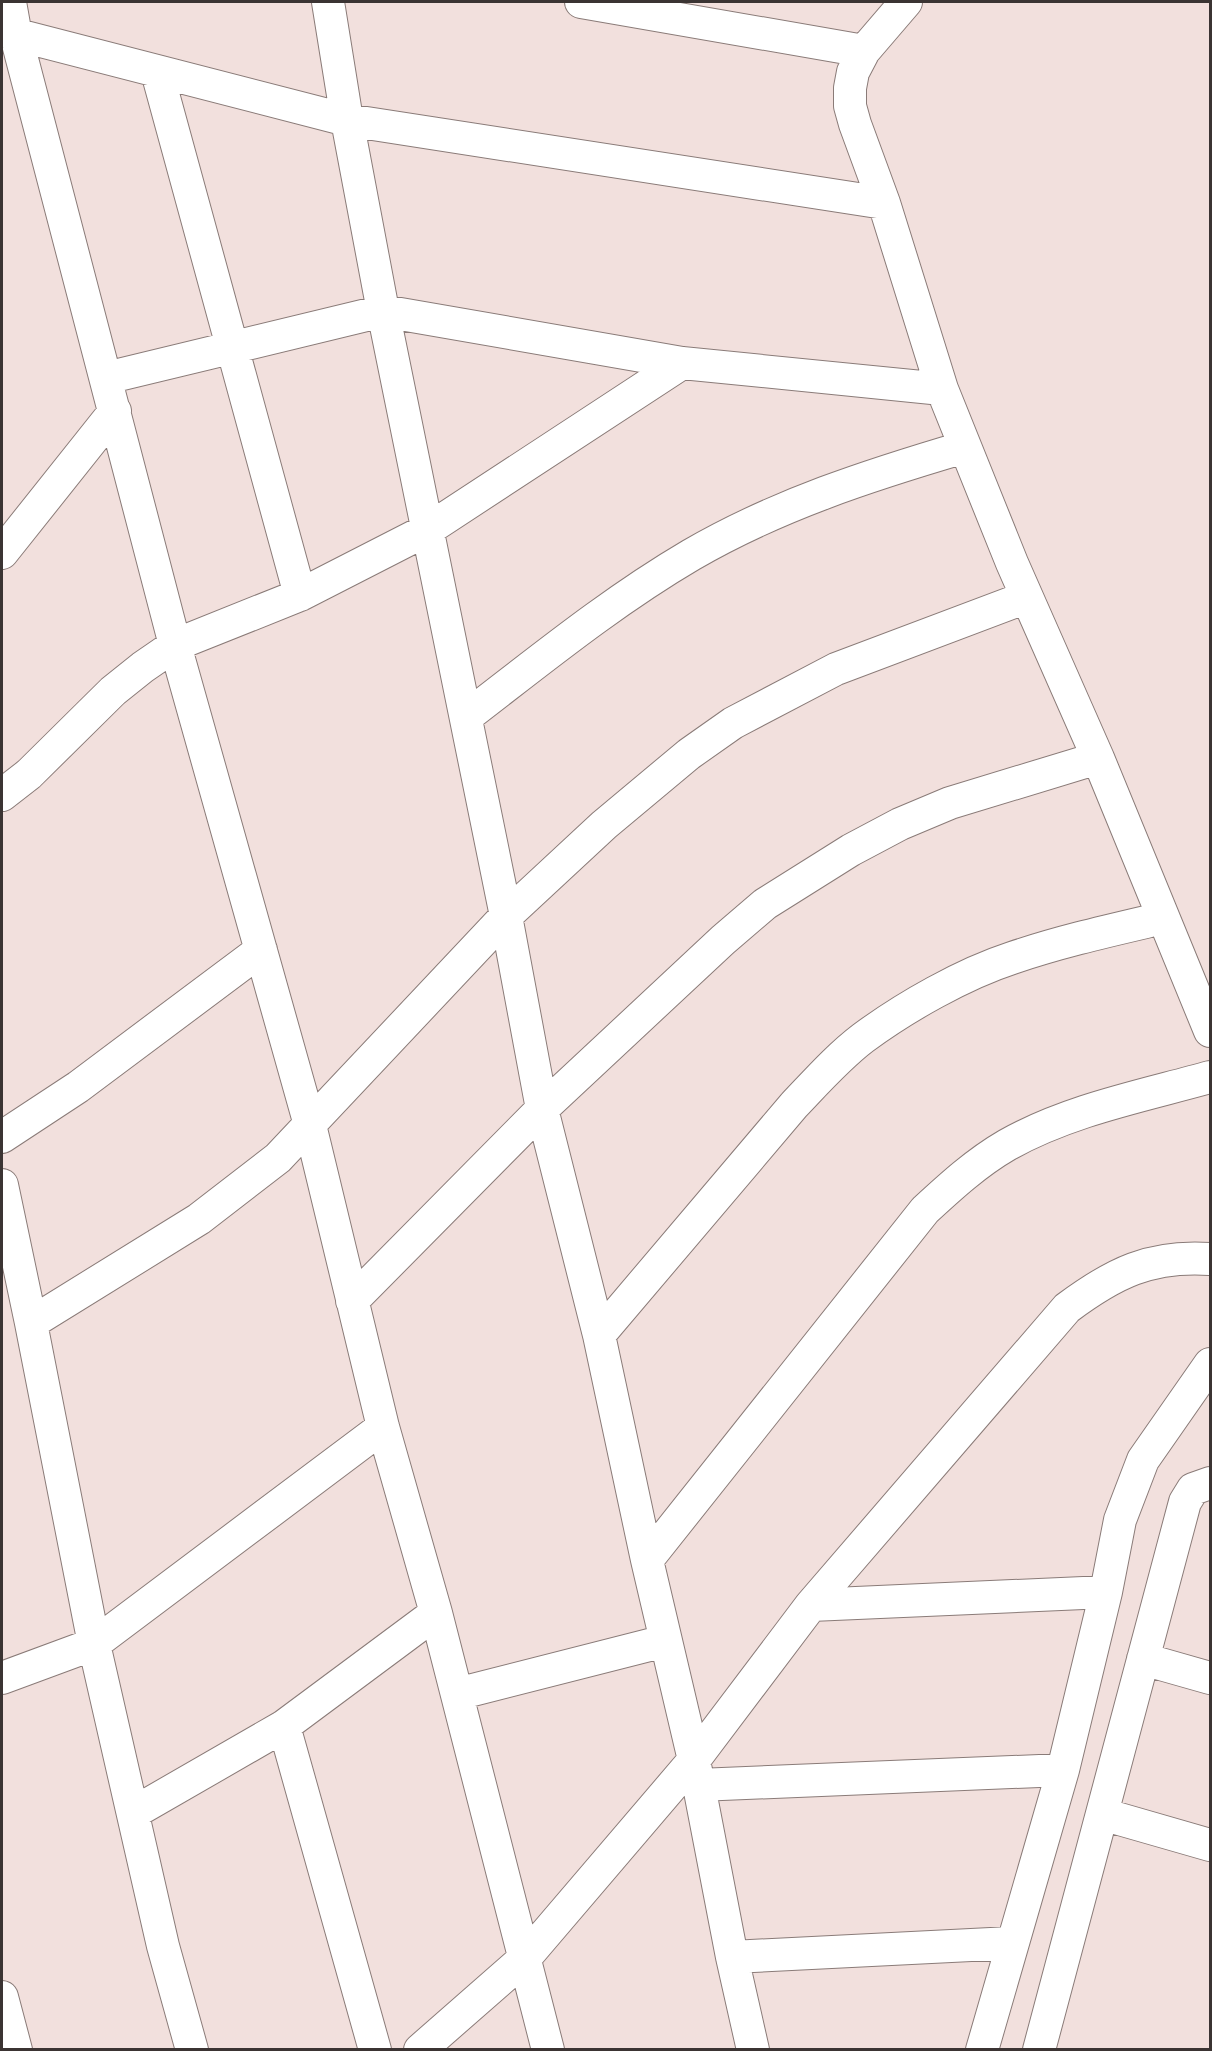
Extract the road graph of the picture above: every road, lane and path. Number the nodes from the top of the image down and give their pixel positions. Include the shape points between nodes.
1 (10, 2) edge
2 (328, 2) edge
3 (581, 2) edge
4 (906, 2) edge
5 (9, 34) edge
6 (864, 51) junction
7 (157, 72) junction
8 (347, 120) junction
9 (884, 203) junction
10 (383, 311) junction
11 (231, 348) junction
12 (682, 363) junction
13 (106, 378) junction
14 (942, 389) junction
15 (115, 411) junction
16 (965, 447) junction
17 (427, 530) junction
18 (2, 553) edge
19 (300, 595) junction
20 (1027, 597) junction
21 (175, 645) junction
22 (466, 717) junction
23 (1098, 758) junction
24 (2, 795) edge
25 (506, 916) junction
26 (1163, 918) junction
27 (261, 950) junction
28 (1210, 1031) edge
29 (1210, 1077) edge
30 (542, 1109) junction
31 (310, 1125) junction
32 (2, 1137) edge
33 (2, 1185) edge
34 (1210, 1259) edge
35 (352, 1301) junction
36 (31, 1323) junction
37 (599, 1335) junction
38 (1210, 1364) edge
39 (383, 1427) junction
40 (1210, 1483) edge
41 (647, 1560) junction
42 (1106, 1592) junction
43 (811, 1605) junction
44 (436, 1613) junction
45 (665, 1641) junction
46 (94, 1644) junction
47 (1143, 1659) junction
48 (1210, 1677) edge
49 (2, 1678) edge
50 (457, 1694) junction
51 (284, 1726) junction
52 (1063, 1770) junction
53 (696, 1772) junction
54 (133, 1813) junction
55 (1102, 1814) junction
56 (1210, 1845) edge
57 (1011, 1943) junction
58 (732, 1957) junction
59 (525, 1958) junction
60 (2, 1997) edge
61 (16, 2049) edge
62 (192, 2049) edge
63 (375, 2049) edge
64 (420, 2049) edge
65 (548, 2049) edge
66 (753, 2049) edge
67 (982, 2049) edge
68 (1039, 2049) edge

1 - 5 street
2 - 8 street
3 - 6 street
4 - 6 street
5 - 7 street
5 - 13 street
6 - 9 street via 853,72 850,106
7 - 8 street
7 - 11 street
8 - 9 street
8 - 10 street
9 - 14 street
10 - 11 street
10 - 12 street
10 - 17 street
11 - 13 street
11 - 19 street
12 - 14 street
12 - 17 street
13 - 15 street
14 - 16 street
15 - 18 street
15 - 21 street
16 - 20 street
16 - 22 street via 806,499 702,549 605,611
17 - 19 street
17 - 22 street
19 - 21 street
20 - 23 street
20 - 25 street via 836,669 733,723 649,786
21 - 24 street via 113,691 29,774
21 - 27 street
22 - 25 street
23 - 26 street
23 - 30 street via 950,803 900,824 806,877 765,904 723,940
25 - 30 street
25 - 31 street
26 - 28 street
26 - 37 street via 1010,958 960,979 863,1038 794,1105
27 - 31 street
27 - 32 street via 78,1087
29 - 41 street via 1053,1123 1006,1146 963,1175 925,1210
30 - 35 street
30 - 37 street
31 - 35 street
31 - 36 street via 278,1158 199,1219
33 - 36 street
34 - 43 street via 1164,1261 1132,1268 1109,1278 1067,1308
35 - 39 street
36 - 46 street
37 - 41 street
38 - 42 street via 1143,1460 1120,1520
39 - 44 street
39 - 46 street
40 - 47 street via 1193,1489 1185,1502
41 - 45 street
42 - 43 street
42 - 52 street
43 - 53 street
44 - 50 street
44 - 51 street
45 - 50 street
45 - 53 street
46 - 49 street
46 - 54 street
47 - 48 street
47 - 55 street
50 - 59 street
51 - 54 street
51 - 63 street
52 - 53 street
52 - 57 street
53 - 58 street
53 - 59 street
54 - 62 street via 174,1990
55 - 56 street
55 - 68 street
57 - 58 street
57 - 67 street
58 - 66 street
59 - 64 street
59 - 65 street
60 - 61 street

